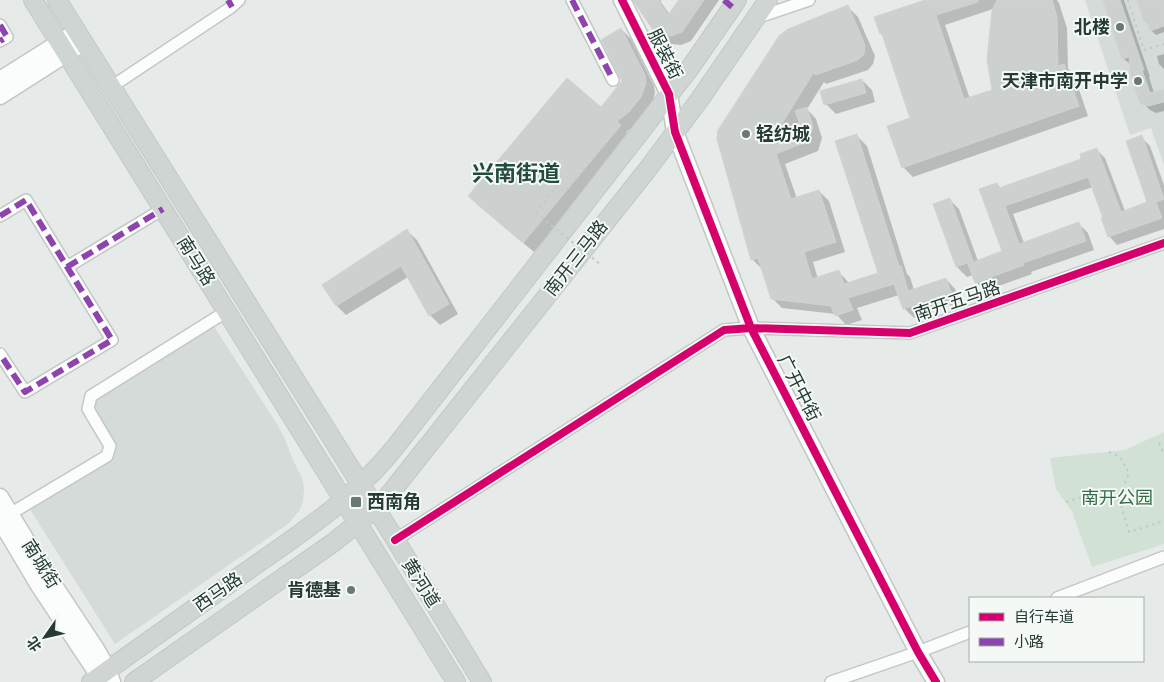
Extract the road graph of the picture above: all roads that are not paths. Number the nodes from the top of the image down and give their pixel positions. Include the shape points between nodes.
1 (33, 0) edge
2 (57, 0) edge
3 (622, 0) edge
4 (768, 0) edge
5 (809, 0) edge
6 (576, 1) edge
7 (233, 2) edge
8 (731, 2) edge
9 (754, 19) junction
10 (0, 25) edge
11 (80, 37) junction
12 (0, 41) edge
13 (62, 48) junction
14 (0, 80) edge
15 (613, 80) dead end
16 (111, 87) junction
17 (669, 94) junction
18 (0, 96) edge
19 (675, 132) junction
20 (163, 209) junction
21 (0, 216) edge
22 (1164, 243) edge
23 (68, 267) junction
24 (227, 311) junction
25 (751, 328) junction
26 (0, 354) edge
27 (360, 485) junction
28 (0, 497) edge
29 (343, 501) junction
30 (375, 509) junction
31 (5, 517) edge
32 (357, 523) junction
33 (395, 540) junction
34 (1164, 557) edge
35 (1060, 597) edge
36 (969, 632) edge
37 (918, 652) junction
38 (103, 678) edge
39 (134, 682) edge
40 (456, 682) edge
41 (482, 682) edge
42 (831, 682) edge
43 (936, 682) edge

1 - 13 main road, 南马路
2 - 11 main road, 南马路
3 - 17 street, 服装街
4 - 9 main road, 南开三马路
5 - 9 street
6 - 15 street
7 - 16 street
8 - 17 main road, 南开三马路 via 690,68
9 - 19 main road, 南开三马路
10 - 12 street via 7,37
11 - 13 street
11 - 16 main road, 南马路
13 - 14 street
13 - 18 street
13 - 20 main road, 南马路
16 - 27 main road, 南马路
17 - 19 street, 广开中街
17 - 27 main road, 南开三马路 via 396,446
19 - 25 street, 广开中街
19 - 30 main road, 南开三马路
20 - 23 street
20 - 24 main road, 南马路
21 - 23 street via 26,200
22 - 25 street, 南开五马路 via 910,333
23 - 26 street via 112,340 25,392
24 - 29 main road, 南马路
24 - 31 street via 91,396 88,409 110,446 107,456
25 - 33 street, 南开五马路 via 724,330
25 - 37 street, 广开中街
27 - 29 main road, 南开三马路
27 - 30 main road, 黄河道
28 - 31 street, 南城街
29 - 32 main road, 南马路
29 - 38 main road, 西马路
30 - 32 main road, 西马路
30 - 33 main road, 黄河道
31 - 38 street, 南城街 via 96,649
32 - 39 main road, 西马路
32 - 40 main road, 黄河道
33 - 41 main road, 黄河道
34 - 35 street
36 - 37 street
37 - 42 street
37 - 43 street, 广开中街

